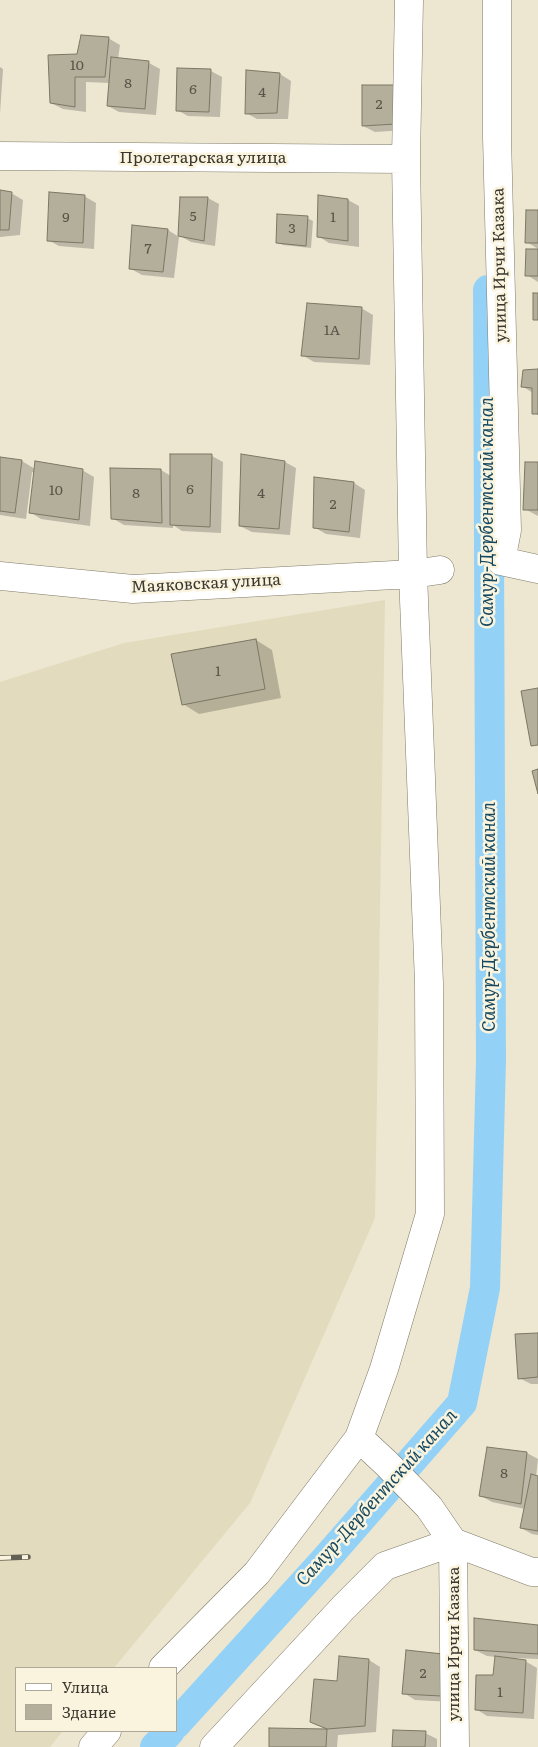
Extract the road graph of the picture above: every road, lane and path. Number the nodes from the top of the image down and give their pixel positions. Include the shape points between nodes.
1 (409, 0) edge
2 (497, 0) edge
3 (0, 156) edge
4 (406, 159) junction
5 (538, 569) edge
6 (440, 570) dead end
7 (413, 574) junction
8 (0, 576) edge
9 (359, 1438) junction
10 (453, 1542) junction
11 (538, 1572) edge
12 (165, 1667) edge
13 (106, 1732) edge
14 (93, 1747) edge
15 (214, 1747) edge
16 (455, 1747) edge

1 - 4 street
2 - 5 street, улица Ирчи Казака via 497,137 507,530 501,561
3 - 4 street, Пролетарская улица
4 - 7 street
6 - 7 street, Маяковская улица
7 - 8 street, Маяковская улица via 133,588
7 - 9 street via 429,983 430,1214 384,1369
9 - 10 street via 429,1507
9 - 12 street via 257,1572
10 - 11 street
10 - 15 street via 385,1566
10 - 16 street, улица Ирчи Казака
13 - 14 street

